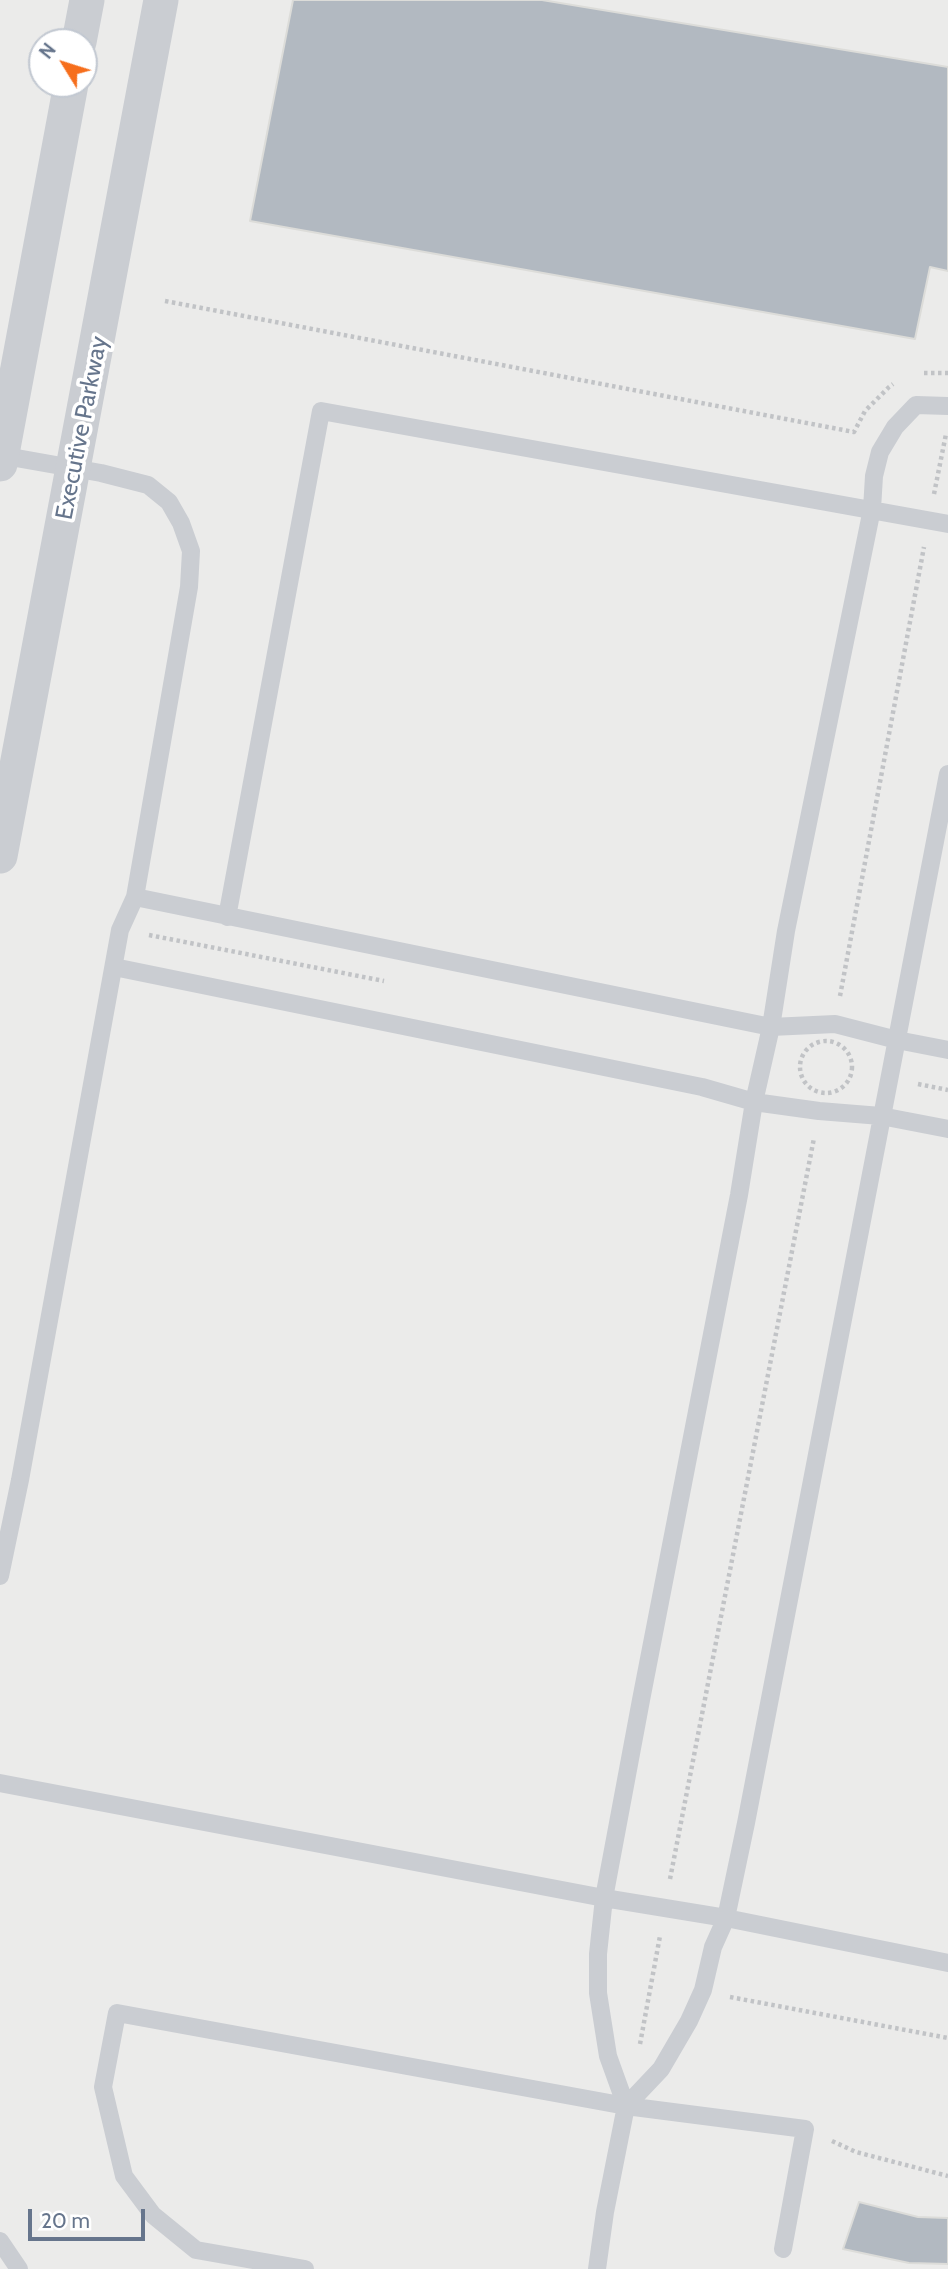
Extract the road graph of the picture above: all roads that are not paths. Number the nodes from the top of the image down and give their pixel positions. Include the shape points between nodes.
1 (87, 0) edge
2 (161, 0) edge
3 (82, 28) edge
4 (68, 98) edge
5 (948, 406) edge
6 (1, 458) edge
7 (74, 469) junction
8 (872, 509) junction
9 (948, 524) edge
10 (948, 774) edge
11 (0, 856) edge
12 (135, 897) junction
13 (227, 917) junction
14 (114, 967) junction
15 (771, 1027) junction
16 (897, 1040) junction
17 (948, 1050) edge
18 (754, 1102) junction
19 (881, 1116) junction
20 (948, 1129) edge
21 (0, 1576) edge
22 (0, 1783) edge
23 (604, 1898) junction
24 (726, 1918) junction
25 (948, 1963) edge
26 (626, 2106) junction
27 (0, 2241) edge
28 (783, 2249) dead end
29 (19, 2269) edge
30 (305, 2269) edge
31 (597, 2269) edge

1 - 3 street
2 - 7 street, Executive Parkway
4 - 6 street
5 - 8 lane via 916,405 895,427 880,452
6 - 7 lane
7 - 11 street, Executive Parkway
7 - 12 lane via 148,485 169,502 191,551 189,587
8 - 9 lane
8 - 13 lane via 321,411
8 - 15 lane
10 - 16 lane
12 - 13 lane
12 - 14 lane via 120,930
13 - 15 lane
14 - 18 lane via 702,1087
14 - 21 lane
15 - 16 lane
15 - 18 lane
16 - 17 lane
16 - 19 lane
18 - 19 lane
18 - 23 lane
19 - 20 lane
19 - 24 lane
22 - 23 lane
23 - 24 lane
23 - 26 lane via 598,1993 608,2056
24 - 25 lane
24 - 26 lane via 689,2021 661,2069
26 - 28 lane via 805,2129
26 - 30 lane via 117,2013 103,2087 124,2176 153,2215 196,2250
26 - 31 lane
27 - 29 lane

